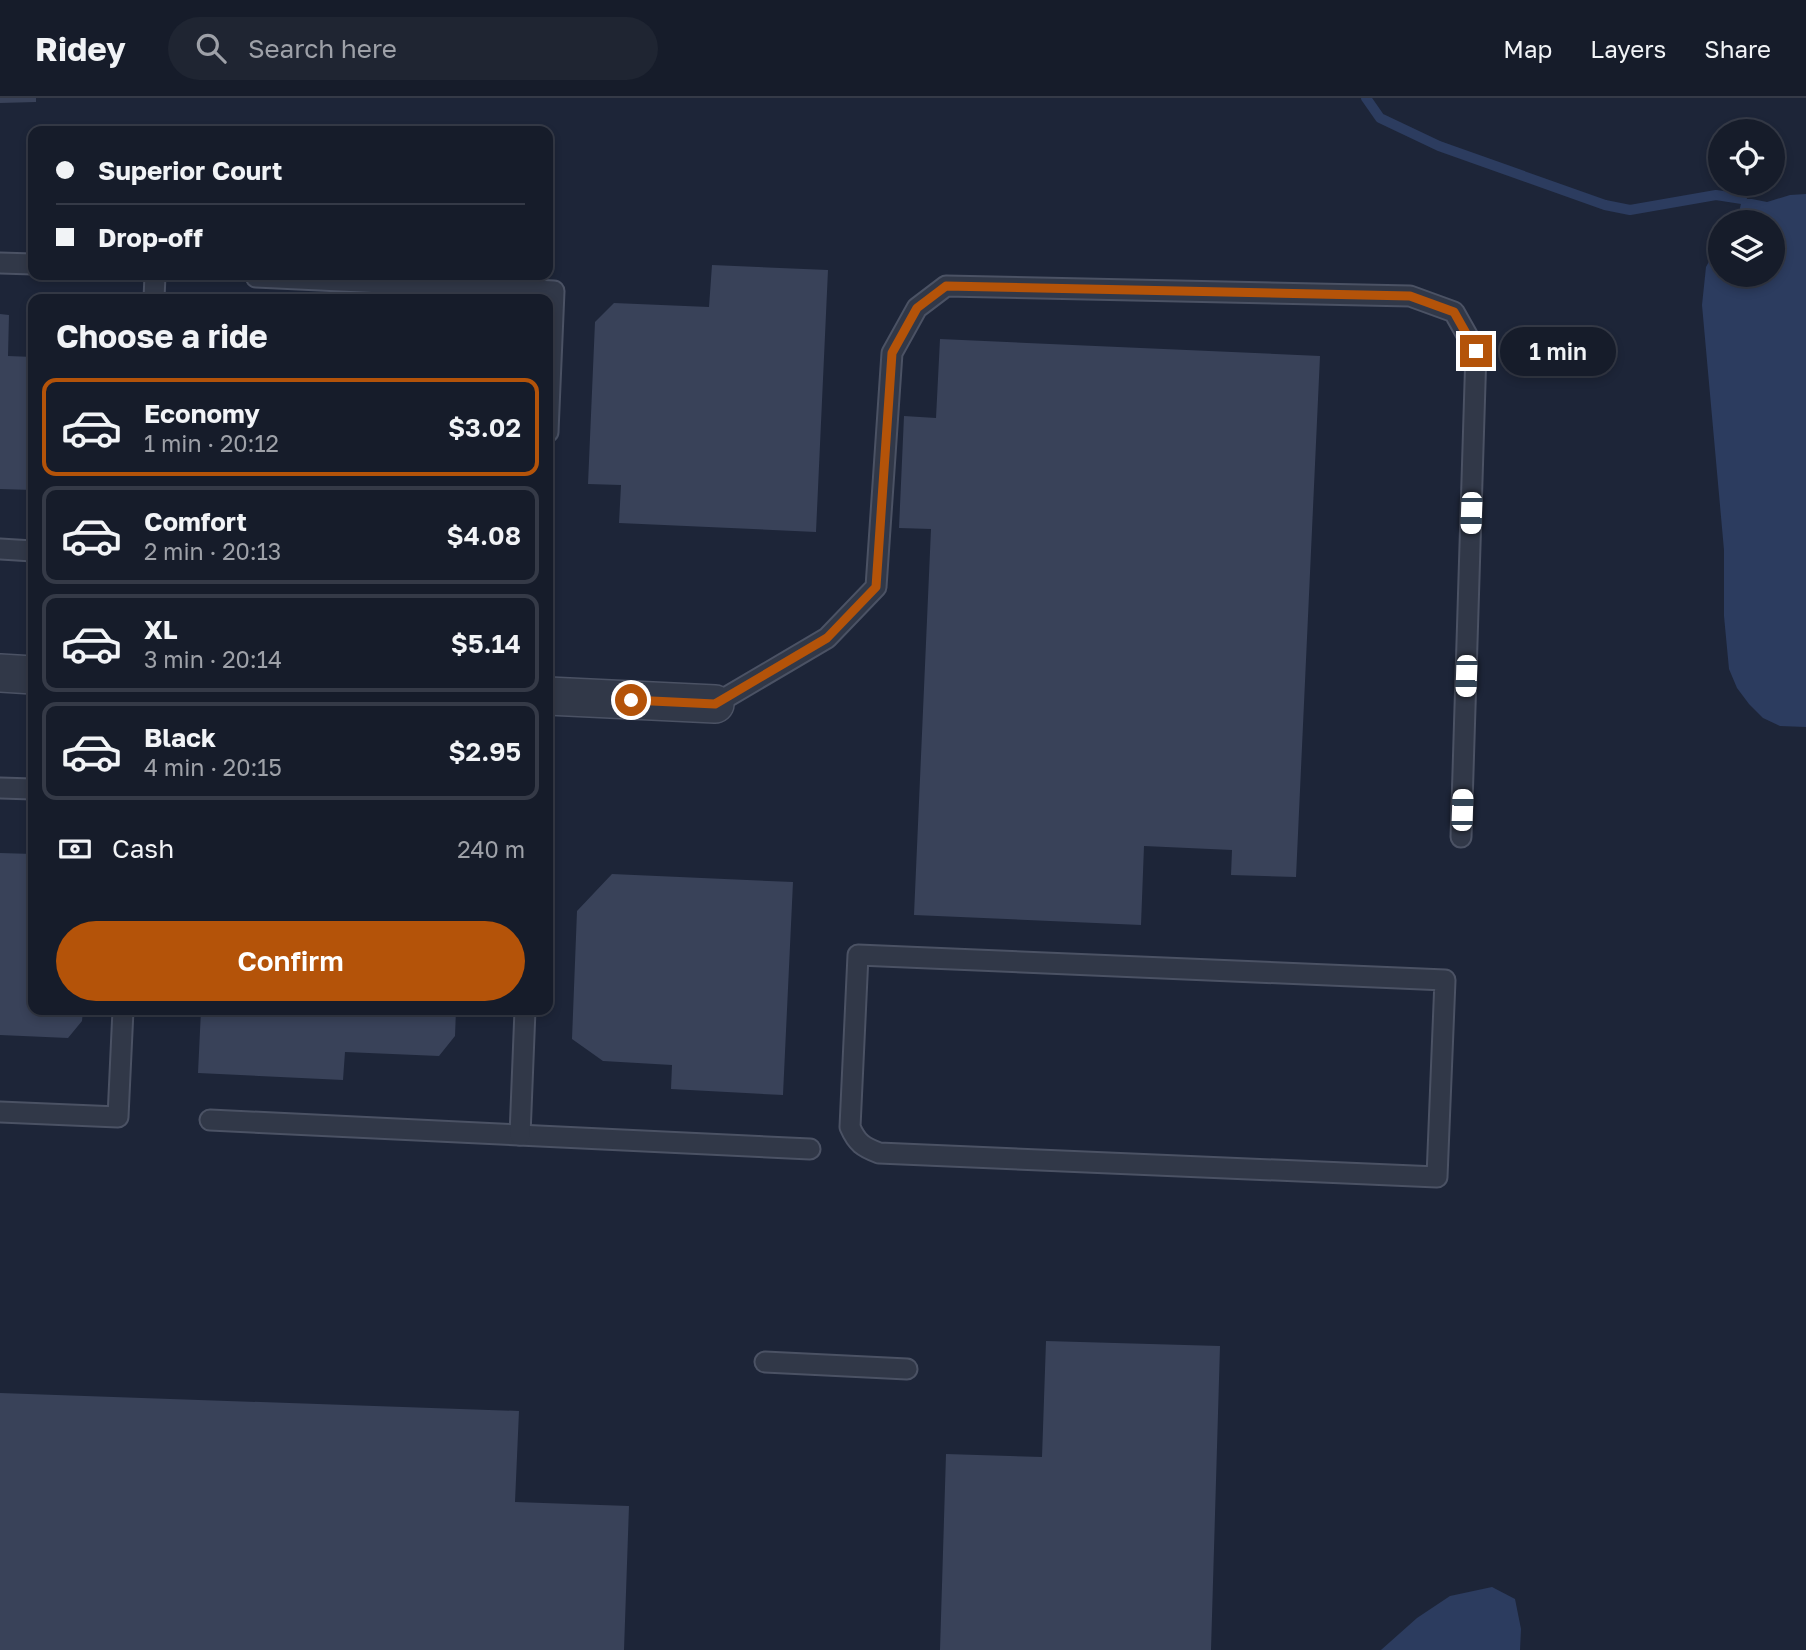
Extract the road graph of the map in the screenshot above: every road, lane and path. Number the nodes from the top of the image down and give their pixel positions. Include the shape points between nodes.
1 (0, 263) edge
2 (28, 264) edge
3 (321, 280) edge
4 (553, 314) edge
5 (0, 549) edge
6 (28, 551) edge
7 (0, 673) edge
8 (28, 674) edge
9 (553, 696) edge
10 (715, 704) joint
11 (0, 788) edge
12 (28, 789) edge
13 (1461, 838) dead end
14 (858, 955) joint
15 (122, 1015) edge
16 (525, 1015) edge
17 (0, 1112) edge
18 (210, 1121) dead end
19 (520, 1135) junction
20 (810, 1150) dead end
21 (765, 1362) dead end
22 (906, 1369) dead end

1 - 2 lane
3 - 4 lane via 554,291
5 - 6 lane
7 - 8 street
9 - 10 street
10 - 13 lane via 827,638 876,587 892,353 917,308 946,286 1410,296 1454,312 1476,351
11 - 12 lane
14 - 14 lane via 850,1126 855,1140 879,1153 1437,1177 1445,980
15 - 17 lane via 118,1117
16 - 19 lane
18 - 19 lane
19 - 20 lane
21 - 22 lane

